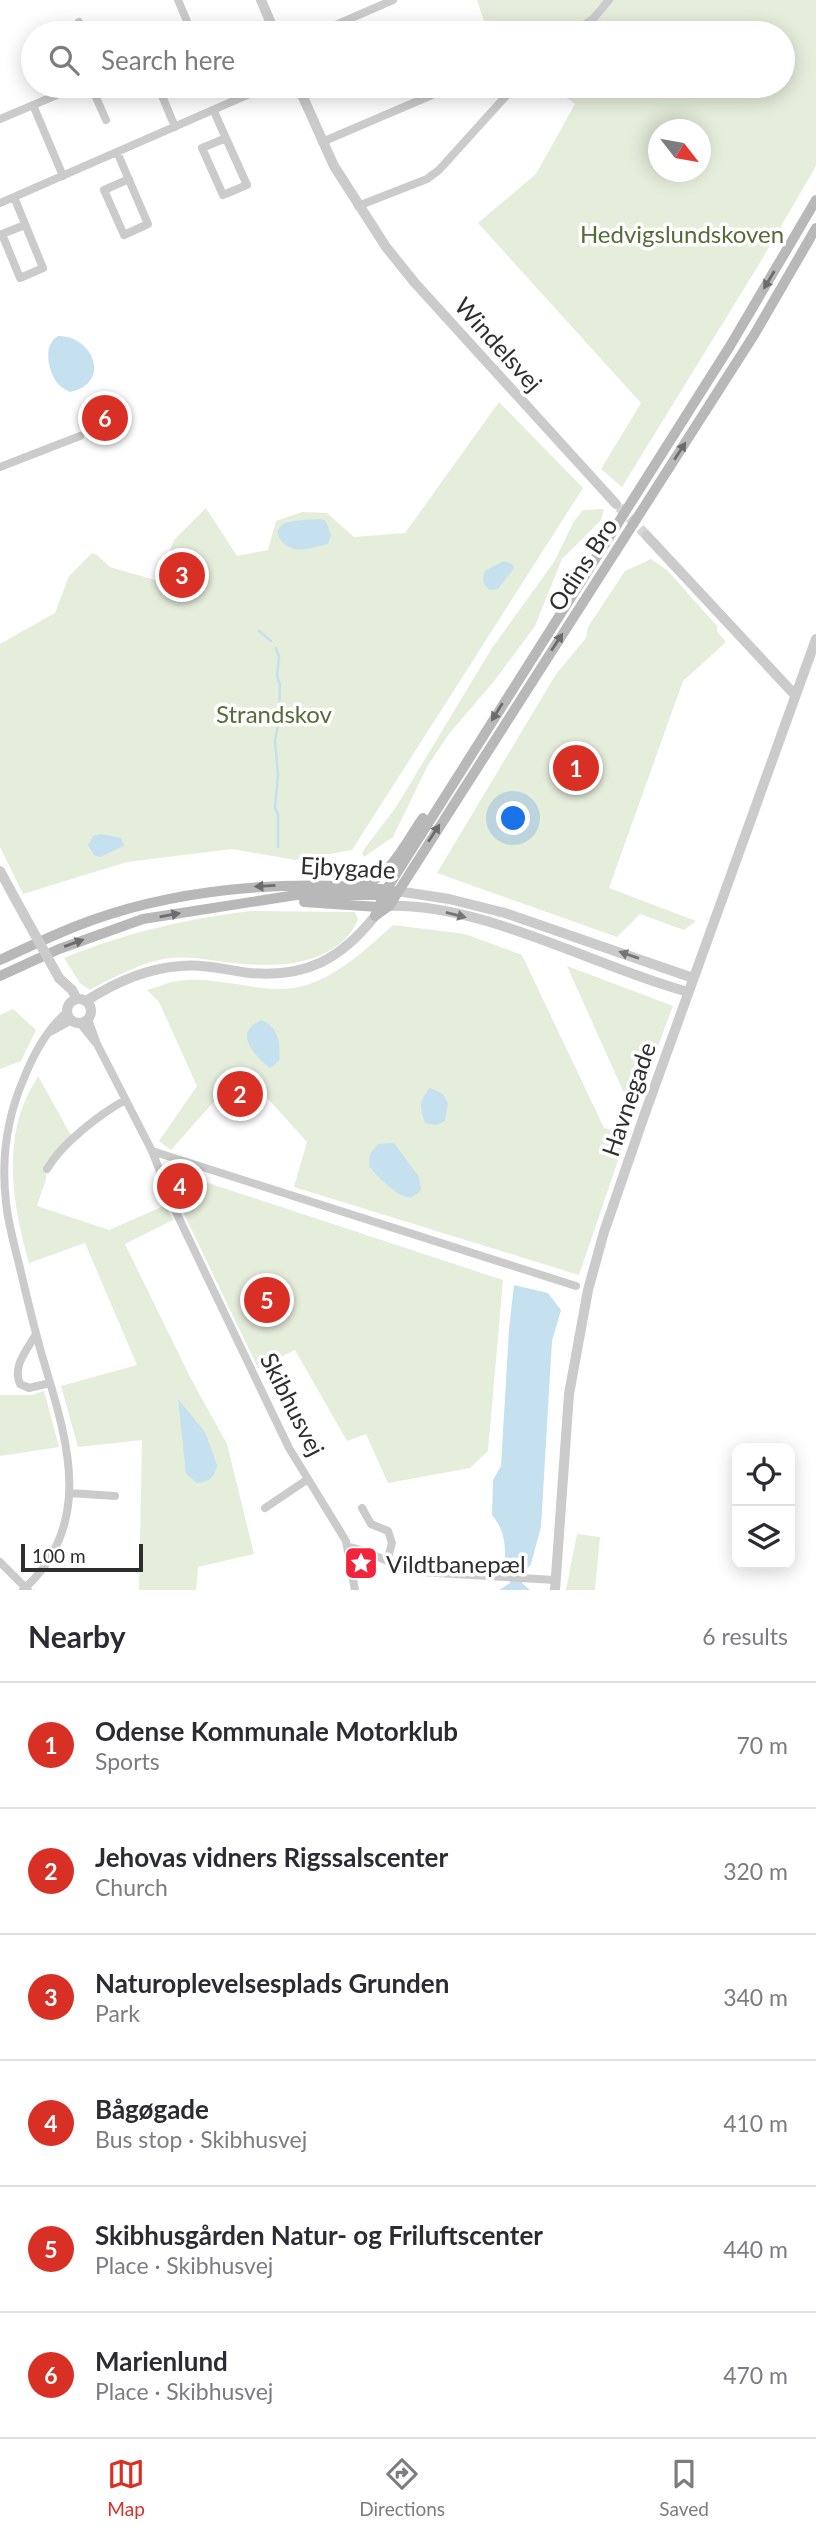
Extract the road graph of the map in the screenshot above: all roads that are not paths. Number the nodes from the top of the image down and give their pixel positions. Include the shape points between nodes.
1 (178, 0) edge
2 (393, 0) edge
3 (610, 0) edge
4 (262, 1) edge
5 (187, 21) edge
6 (270, 21) edge
7 (345, 21) edge
8 (590, 21) edge
9 (50, 98) edge
10 (96, 98) edge
11 (163, 98) edge
12 (241, 98) edge
13 (302, 98) edge
14 (425, 98) edge
15 (504, 98) edge
16 (33, 105) junction
17 (214, 110) junction
18 (0, 119) edge
19 (106, 120) dead end
20 (175, 127) junction
21 (226, 138) junction
22 (323, 142) junction
23 (117, 152) junction
24 (63, 176) junction
25 (129, 179) junction
26 (14, 197) junction
27 (816, 200) edge
28 (0, 203) edge
29 (358, 206) junction
30 (25, 225) junction
31 (816, 228) edge
32 (80, 436) dead end
33 (0, 467) edge
34 (617, 504) tunnel mouth
35 (647, 536) tunnel mouth
36 (816, 639) edge
37 (795, 695) junction
38 (448, 790) junction
39 (0, 871) edge
40 (358, 886) junction
41 (384, 901) junction
42 (0, 960) edge
43 (0, 976) edge
44 (693, 978) junction
45 (688, 992) junction
46 (79, 1011) junction
47 (125, 1100) junction
48 (152, 1151) junction
49 (47, 1169) dead end
50 (576, 1286) dead end
51 (36, 1334) junction
52 (50, 1383) junction
53 (308, 1479) junction
54 (69, 1493) junction
55 (115, 1496) dead end
56 (265, 1508) dead end
57 (362, 1508) dead end
58 (349, 1546) junction
59 (387, 1561) junction
60 (0, 1562) edge
61 (555, 1585) edge
62 (26, 1589) edge
63 (355, 1590) edge

1 - 5 street
2 - 7 street
3 - 8 street
4 - 6 street
9 - 16 street
10 - 19 street
11 - 20 street
12 - 17 street
13 - 22 street, Windelsvej
14 - 22 street
15 - 29 street via 439,170
16 - 18 street
16 - 24 street
17 - 20 street
17 - 21 street
20 - 23 street
21 - 21 street via 247,185 223,195 202,148
22 - 29 street, Windelsvej
23 - 24 street
23 - 25 street
24 - 26 street
25 - 25 street via 148,224 124,235 104,190
26 - 28 street
26 - 30 street
27 -> 38 main road, Odins Bro via 730,346
29 - 34 street, Windelsvej via 415,283
30 - 30 street via 43,268 20,278 2,234
41 -> 31 main road, Odins Bro via 739,358
32 - 33 street
35 - 37 street
36 - 37 street, Havnegade
37 - 44 street, Havnegade
38 - 40 main road via 433,803 384,873
38 - 41 main road
39 - 46 street, Skibhusvej, bridge via 59,978 72,990
40 - 41 main road, Ejbygade
40 -> 42 main road, Ejbygade via 249,887 153,903 76,926
43 -> 41 main road via 143,919 296,895
44 -> 41 street, Ejbygade via 505,913 449,899
41 -> 45 street, Ejbygade via 495,924
41 - 46 street, Odins Bro via 343,950 303,970 279,975 204,966 155,969 111,989
44 - 45 street, Havnegade
45 - 61 street, Havnegade via 588,1290 569,1394
46 - 47 street, Skibhusvej
46 - 51 street via 48,1034 30,1063 6,1133 7,1215
47 - 48 street, Skibhusvej
47 - 49 street via 96,1119
48 - 50 street
48 - 53 street, Skibhusvej via 175,1210
51 - 52 street
51 - 52 street via 16,1376 29,1388
52 - 54 street via 70,1468
53 - 56 street, Skibhusvej
53 - 58 street, Skibhusvej
54 - 55 street
54 - 62 street via 57,1544
57 - 59 street via 371,1524 388,1531 392,1542
58 - 59 street
58 - 63 street, Skibhusvej
59 - 61 street via 419,1572 525,1578
60 - 62 street

